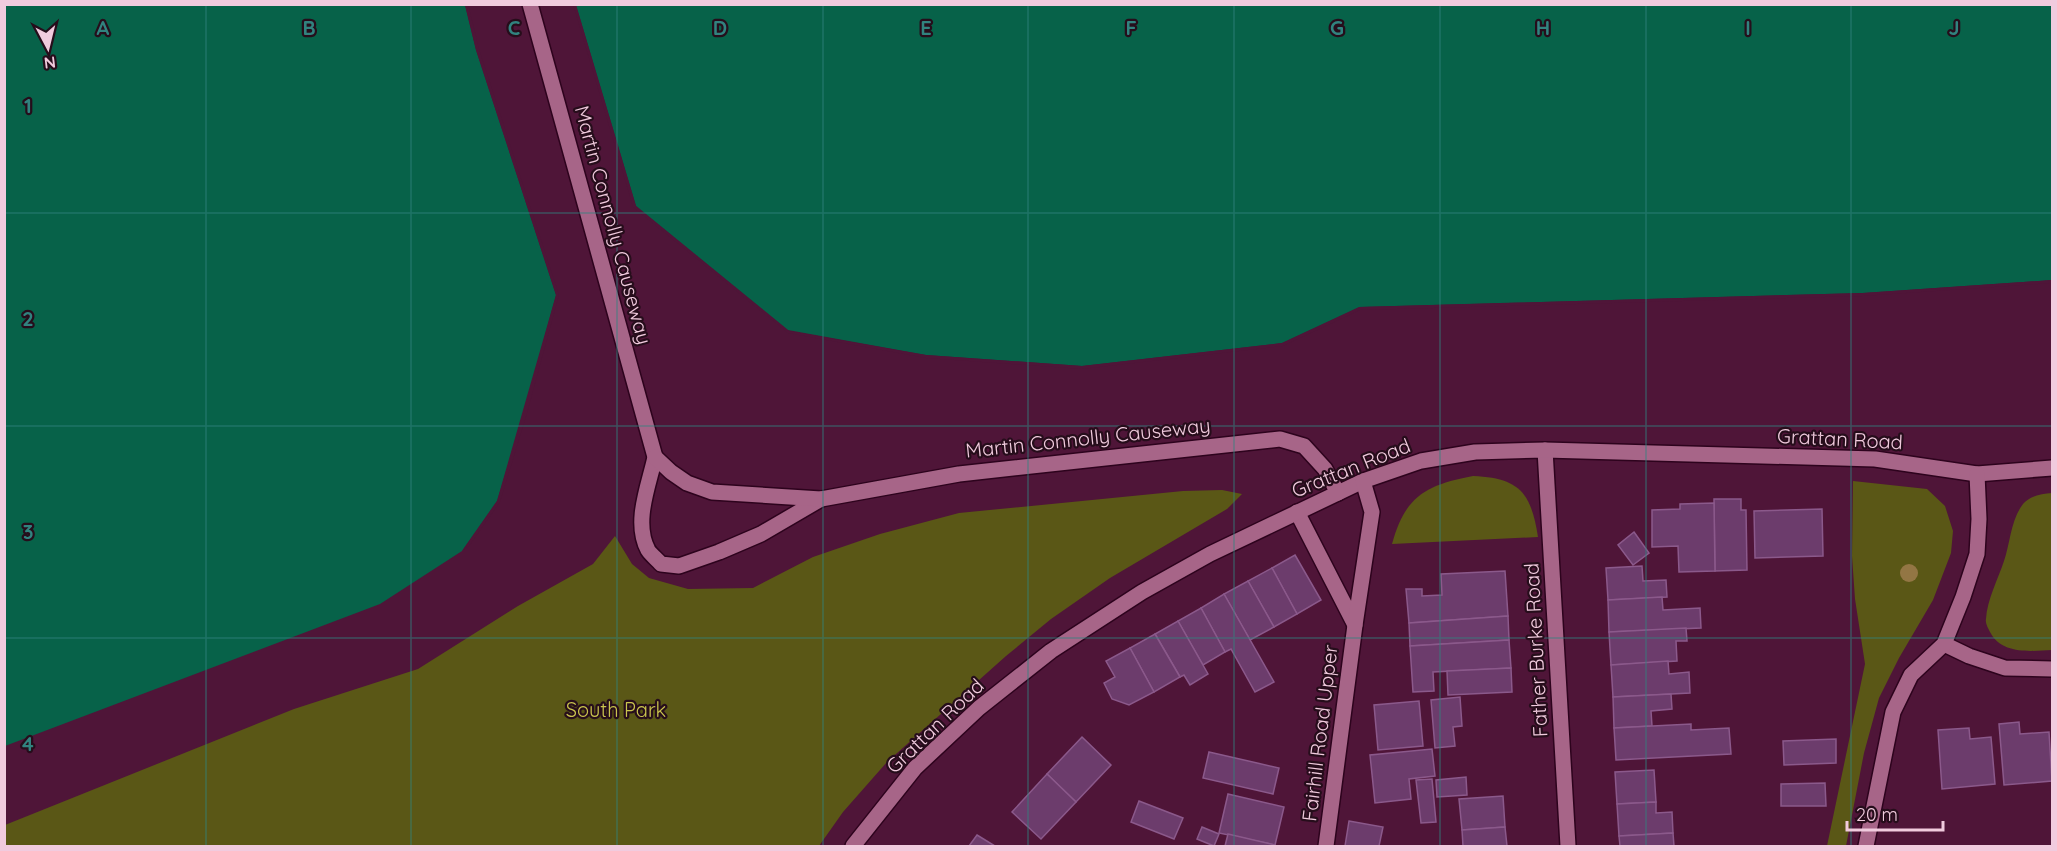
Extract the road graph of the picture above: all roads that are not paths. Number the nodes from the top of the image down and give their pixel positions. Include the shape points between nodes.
1 (530, 4) edge
2 (1545, 450) junction
3 (655, 457) junction
4 (2052, 468) edge
5 (1977, 474) junction
6 (1363, 481) junction
7 (1338, 492) junction
8 (821, 499) junction
9 (1297, 512) junction
10 (1355, 625) junction
11 (1944, 644) junction
12 (2052, 669) edge
13 (853, 846) edge
14 (1326, 846) edge
15 (1568, 846) edge
16 (1866, 846) edge

1 - 3 street, Martin Connolly Causeway
2 - 5 street, Grattan Road via 1875,459
2 - 6 street, Grattan Road via 1475,452 1421,461
2 - 15 street, Father Burke Road
3 - 8 street, Martin Connolly Causeway via 687,483 712,492
3 - 8 street, Martin Connolly Causeway via 643,509 642,533 648,551 661,564 679,566 719,552 761,534
4 - 5 street, Grattan Road
5 - 11 street via 1977,554
6 - 7 street, Grattan Road
6 - 10 street, Fairhill Road Upper via 1372,512
7 - 8 street, Martin Connolly Causeway via 1325,469 1304,446 1280,439 959,474
7 - 9 street, Grattan Road
9 - 10 street, Fairhill Road Upper
9 - 13 street, Grattan Road via 1142,592 1051,651 979,708 915,768
10 - 14 street, Fairhill Road Upper
11 - 12 street via 2005,668
11 - 16 street via 1911,675 1893,712

